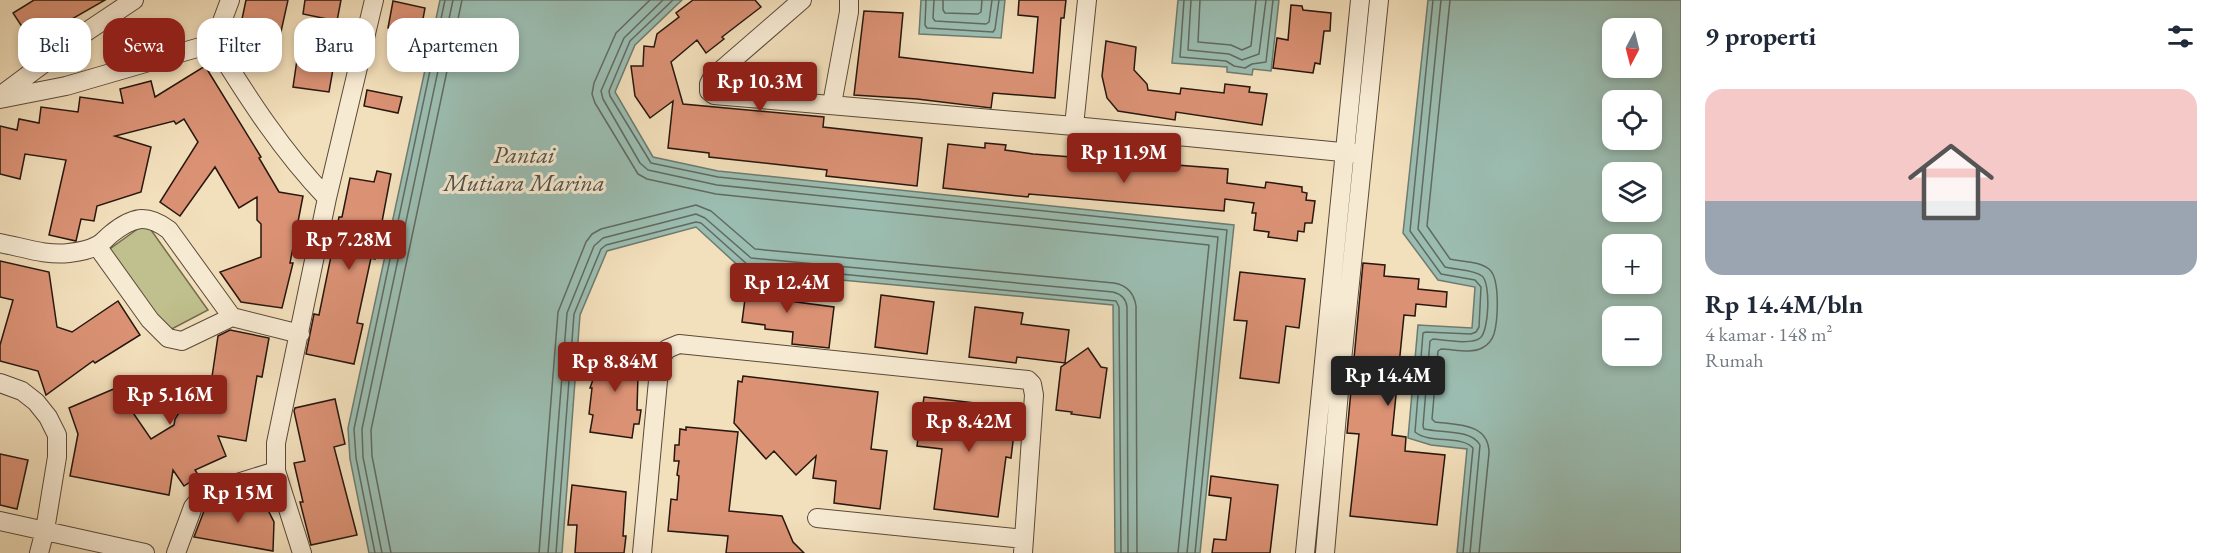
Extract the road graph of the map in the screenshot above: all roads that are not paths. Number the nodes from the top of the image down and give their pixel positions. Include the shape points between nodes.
1 (134, 0) edge
2 (230, 0) edge
3 (374, 0) edge
4 (802, 0) edge
5 (849, 0) edge
6 (1088, 0) edge
7 (1360, 0) edge
8 (1379, 0) edge
9 (223, 18) edge
10 (197, 48) edge
11 (233, 72) edge
12 (0, 98) edge
13 (832, 104) junction
14 (1074, 126) junction
15 (1354, 154) junction
16 (327, 198) junction
17 (0, 243) edge
18 (97, 246) junction
19 (232, 316) junction
20 (300, 334) junction
21 (0, 383) edge
22 (276, 471) junction
23 (817, 519) dead end
24 (0, 521) edge
25 (45, 530) junction
26 (1024, 546) edge
27 (39, 553) edge
28 (145, 553) edge
29 (176, 553) edge
30 (302, 553) edge
31 (642, 553) edge
32 (1305, 553) edge
33 (1324, 553) edge

1 - 12 street
2 - 9 street
3 - 16 street
4 - 13 street via 712,78 709,91 714,95
5 - 13 street
6 - 14 street
7 - 15 street
8 - 15 street
10 - 12 street via 66,86
11 - 16 street via 277,140
13 - 14 street
14 - 15 street
15 - 32 street
15 - 33 street
16 - 20 street
17 - 18 street via 69,253
18 - 19 street via 150,320 168,338 182,341
18 - 19 street via 135,220 157,222 169,230
19 - 20 street
20 - 22 street via 276,442
21 - 25 street via 22,391 36,402 57,435
22 - 29 street via 205,493 193,507
22 - 30 street
23 - 26 street
24 - 25 street
25 - 27 street
25 - 28 street
26 - 31 street via 1034,395 1028,380 679,344 667,349 660,359

